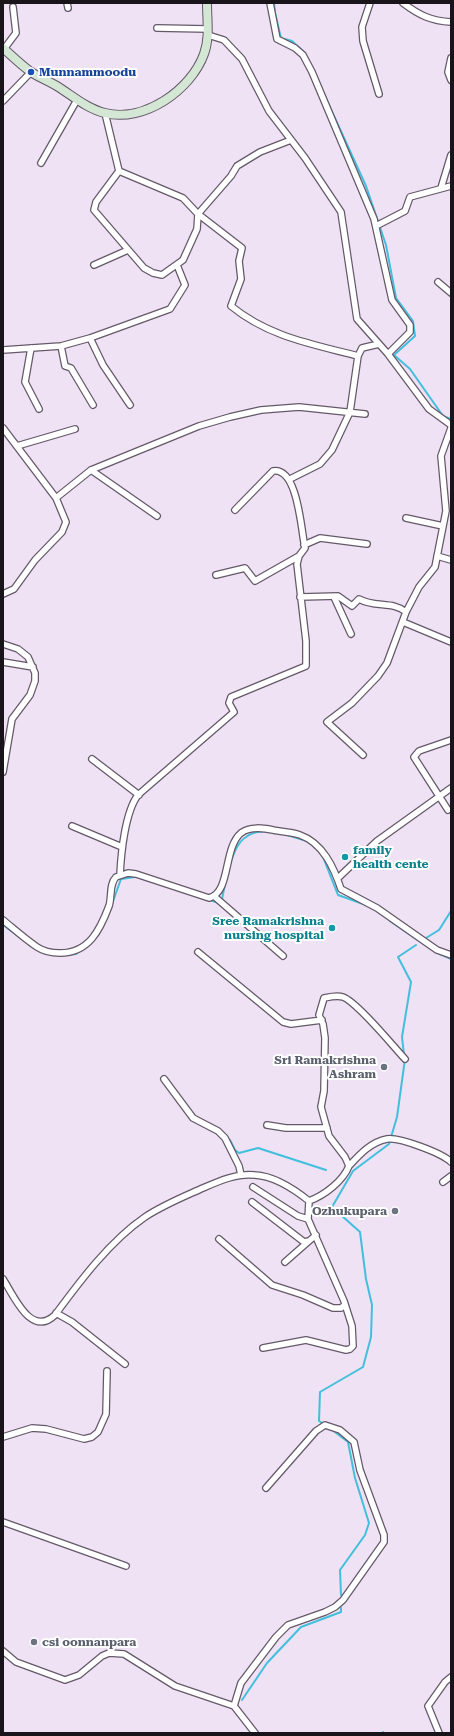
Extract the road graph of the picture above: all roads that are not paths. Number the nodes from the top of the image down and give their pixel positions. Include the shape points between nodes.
1 (206, 3) edge
2 (270, 3) edge
3 (370, 3) edge
4 (402, 3) edge
5 (13, 7) dead end
6 (451, 22) edge
7 (157, 28) dead end
8 (208, 32) junction
9 (3, 48) edge
10 (451, 58) edge
11 (31, 72) junction
12 (451, 80) edge
13 (379, 94) dead end
14 (77, 100) junction
15 (3, 101) edge
16 (105, 113) junction
17 (291, 140) junction
18 (451, 155) edge
19 (41, 163) dead end
20 (119, 172) junction
21 (451, 186) edge
22 (441, 188) junction
23 (198, 214) junction
24 (376, 226) junction
25 (128, 250) junction
26 (94, 265) dead end
27 (177, 265) junction
28 (438, 282) dead end
29 (451, 293) edge
30 (90, 338) junction
31 (379, 344) junction
32 (61, 346) junction
33 (31, 348) junction
34 (3, 350) edge
35 (388, 354) junction
36 (358, 356) junction
37 (93, 405) dead end
38 (130, 406) dead end
39 (39, 408) dead end
40 (350, 412) junction
41 (364, 414) dead end
42 (451, 425) edge
43 (3, 428) edge
44 (451, 428) edge
45 (75, 429) dead end
46 (17, 446) junction
47 (91, 470) junction
48 (290, 479) junction
49 (56, 498) junction
50 (235, 510) dead end
51 (157, 516) dead end
52 (406, 518) dead end
53 (443, 526) junction
54 (367, 544) dead end
55 (304, 545) junction
56 (299, 556) junction
57 (437, 556) junction
58 (451, 560) edge
59 (216, 575) dead end
60 (3, 594) edge
61 (300, 597) junction
62 (334, 597) junction
63 (406, 612) junction
64 (403, 622) junction
65 (351, 634) dead end
66 (451, 642) edge
67 (3, 644) edge
68 (3, 662) edge
69 (33, 667) junction
70 (451, 740) edge
71 (363, 755) dead end
72 (92, 759) dead end
73 (3, 772) edge
74 (451, 788) edge
75 (139, 795) junction
76 (439, 796) junction
77 (448, 810) dead end
78 (72, 826) dead end
79 (122, 847) junction
80 (120, 875) junction
81 (338, 878) junction
82 (215, 897) junction
83 (3, 920) edge
84 (198, 952) dead end
85 (451, 955) edge
86 (283, 956) dead end
87 (322, 1020) junction
88 (405, 1059) dead end
89 (164, 1079) dead end
90 (267, 1125) dead end
91 (327, 1128) junction
92 (451, 1162) edge
93 (349, 1166) junction
94 (241, 1175) junction
95 (451, 1176) edge
96 (443, 1182) dead end
97 (253, 1187) dead end
98 (309, 1201) junction
99 (252, 1202) dead end
100 (308, 1219) junction
101 (316, 1236) junction
102 (219, 1239) dead end
103 (310, 1241) junction
104 (286, 1262) dead end
105 (3, 1279) edge
106 (345, 1305) junction
107 (56, 1313) junction
108 (263, 1348) dead end
109 (125, 1364) dead end
110 (108, 1371) dead end
111 (3, 1437) edge
112 (266, 1488) dead end
113 (3, 1522) edge
114 (126, 1566) dead end
115 (3, 1652) edge
116 (451, 1677) edge
117 (234, 1706) junction
118 (255, 1733) edge
119 (439, 1733) edge

1 - 8 main road
2 - 24 street via 277,39 296,48 303,55
3 - 13 street via 362,27 363,41
4 - 6 street via 435,21
5 - 9 street via 16,32
7 - 8 street
8 - 16 main road via 205,53 197,71 188,82 153,106 136,113
8 - 17 street via 224,40 242,59 269,111
9 - 11 main road
10 - 12 street via 448,72
11 - 14 main road via 58,86
11 - 15 street
14 - 16 main road
14 - 19 street
16 - 20 street
17 - 23 street via 260,152 237,166
17 - 31 street via 340,212 357,319
18 - 22 street
20 - 23 street via 183,198
20 - 25 street via 96,202 94,210
21 - 22 street
22 - 24 street via 410,197 405,211
23 - 27 street via 197,229 184,260
23 - 36 street via 242,248 239,261 240,287 231,306 268,330
24 - 35 street via 392,300 410,325 410,332
25 - 26 street
25 - 27 street via 144,268 153,273 162,274
27 - 30 street via 184,285 170,309
28 - 29 street
30 - 32 street
30 - 38 street via 103,365
31 - 35 street
31 - 36 street via 362,348
32 - 33 street
32 - 37 street via 65,366 71,368
33 - 34 street
33 - 39 street via 25,382
35 - 42 street via 429,409
36 - 40 street
40 - 41 street
40 - 47 street via 299,407 261,410 200,426
40 - 48 street via 332,450 320,464
43 - 46 street
44 - 53 street via 441,456 446,503
45 - 46 street
46 - 49 street
47 - 49 street
47 - 51 street
48 - 50 street via 281,471 273,471
48 - 55 street
49 - 60 street via 66,518 64,529 35,560 14,589
52 - 53 street
53 - 57 street
54 - 55 street via 320,538
55 - 56 street via 304,550
56 - 59 street via 255,581 245,568
56 - 61 street via 297,564
57 - 58 street
57 - 63 street via 432,572 419,587
61 - 62 street
61 - 75 street via 306,641 306,666 231,697 229,703 234,712
62 - 63 street via 338,596 352,606 359,599 368,605 400,607
62 - 65 street
63 - 64 street
64 - 66 street
64 - 71 street via 387,663 378,676 352,703 327,722
67 - 69 street via 18,649 28,657
68 - 69 street
69 - 73 street via 34,681 30,695 12,719
70 - 76 street via 419,751 415,756
72 - 75 street
74 - 76 street
75 - 79 street via 133,802
76 - 77 street
76 - 81 street via 377,842
78 - 79 street
79 - 80 street
80 - 82 street via 136,874 209,898
80 - 83 street via 114,880 110,902 99,930 77,951 54,953 38,947
81 - 82 street via 321,849 310,840 300,835 253,828 237,837 228,858 220,892
81 - 85 street via 341,889 345,892 377,908 437,950
82 - 86 street
84 - 87 street via 283,1022 291,1024
87 - 88 street via 320,1011 324,998 343,997 367,1018
87 - 91 street via 325,1038 324,1091 321,1107
89 - 94 street via 193,1118 218,1131 225,1138
90 - 91 street via 286,1128
91 - 93 street via 329,1136 345,1156
92 - 93 street via 445,1156 426,1148 388,1138 364,1150
93 - 98 street via 333,1187
94 - 98 street via 266,1176 291,1188
94 - 107 street via 212,1184 172,1202 141,1220 110,1248
95 - 96 street
97 - 100 street via 298,1216
98 - 100 street
99 - 103 street via 304,1242
100 - 101 street
101 - 103 street
101 - 106 street
102 - 106 street via 272,1285 333,1308 342,1308
103 - 104 street
105 - 107 street via 31,1319 44,1322
106 - 108 street via 352,1326 353,1343 350,1349 306,1340
107 - 109 street via 72,1322
110 - 111 street via 106,1414 98,1432 92,1437 84,1439 32,1428
112 - 117 street via 316,1430 325,1425 334,1426 354,1442 363,1477 384,1535 384,1542 343,1600 335,1607 288,1625 276,1638 241,1683
113 - 114 street
115 - 117 street via 16,1662 65,1680 80,1675 108,1653 124,1654 175,1686
116 - 119 street via 428,1706
117 - 118 street

